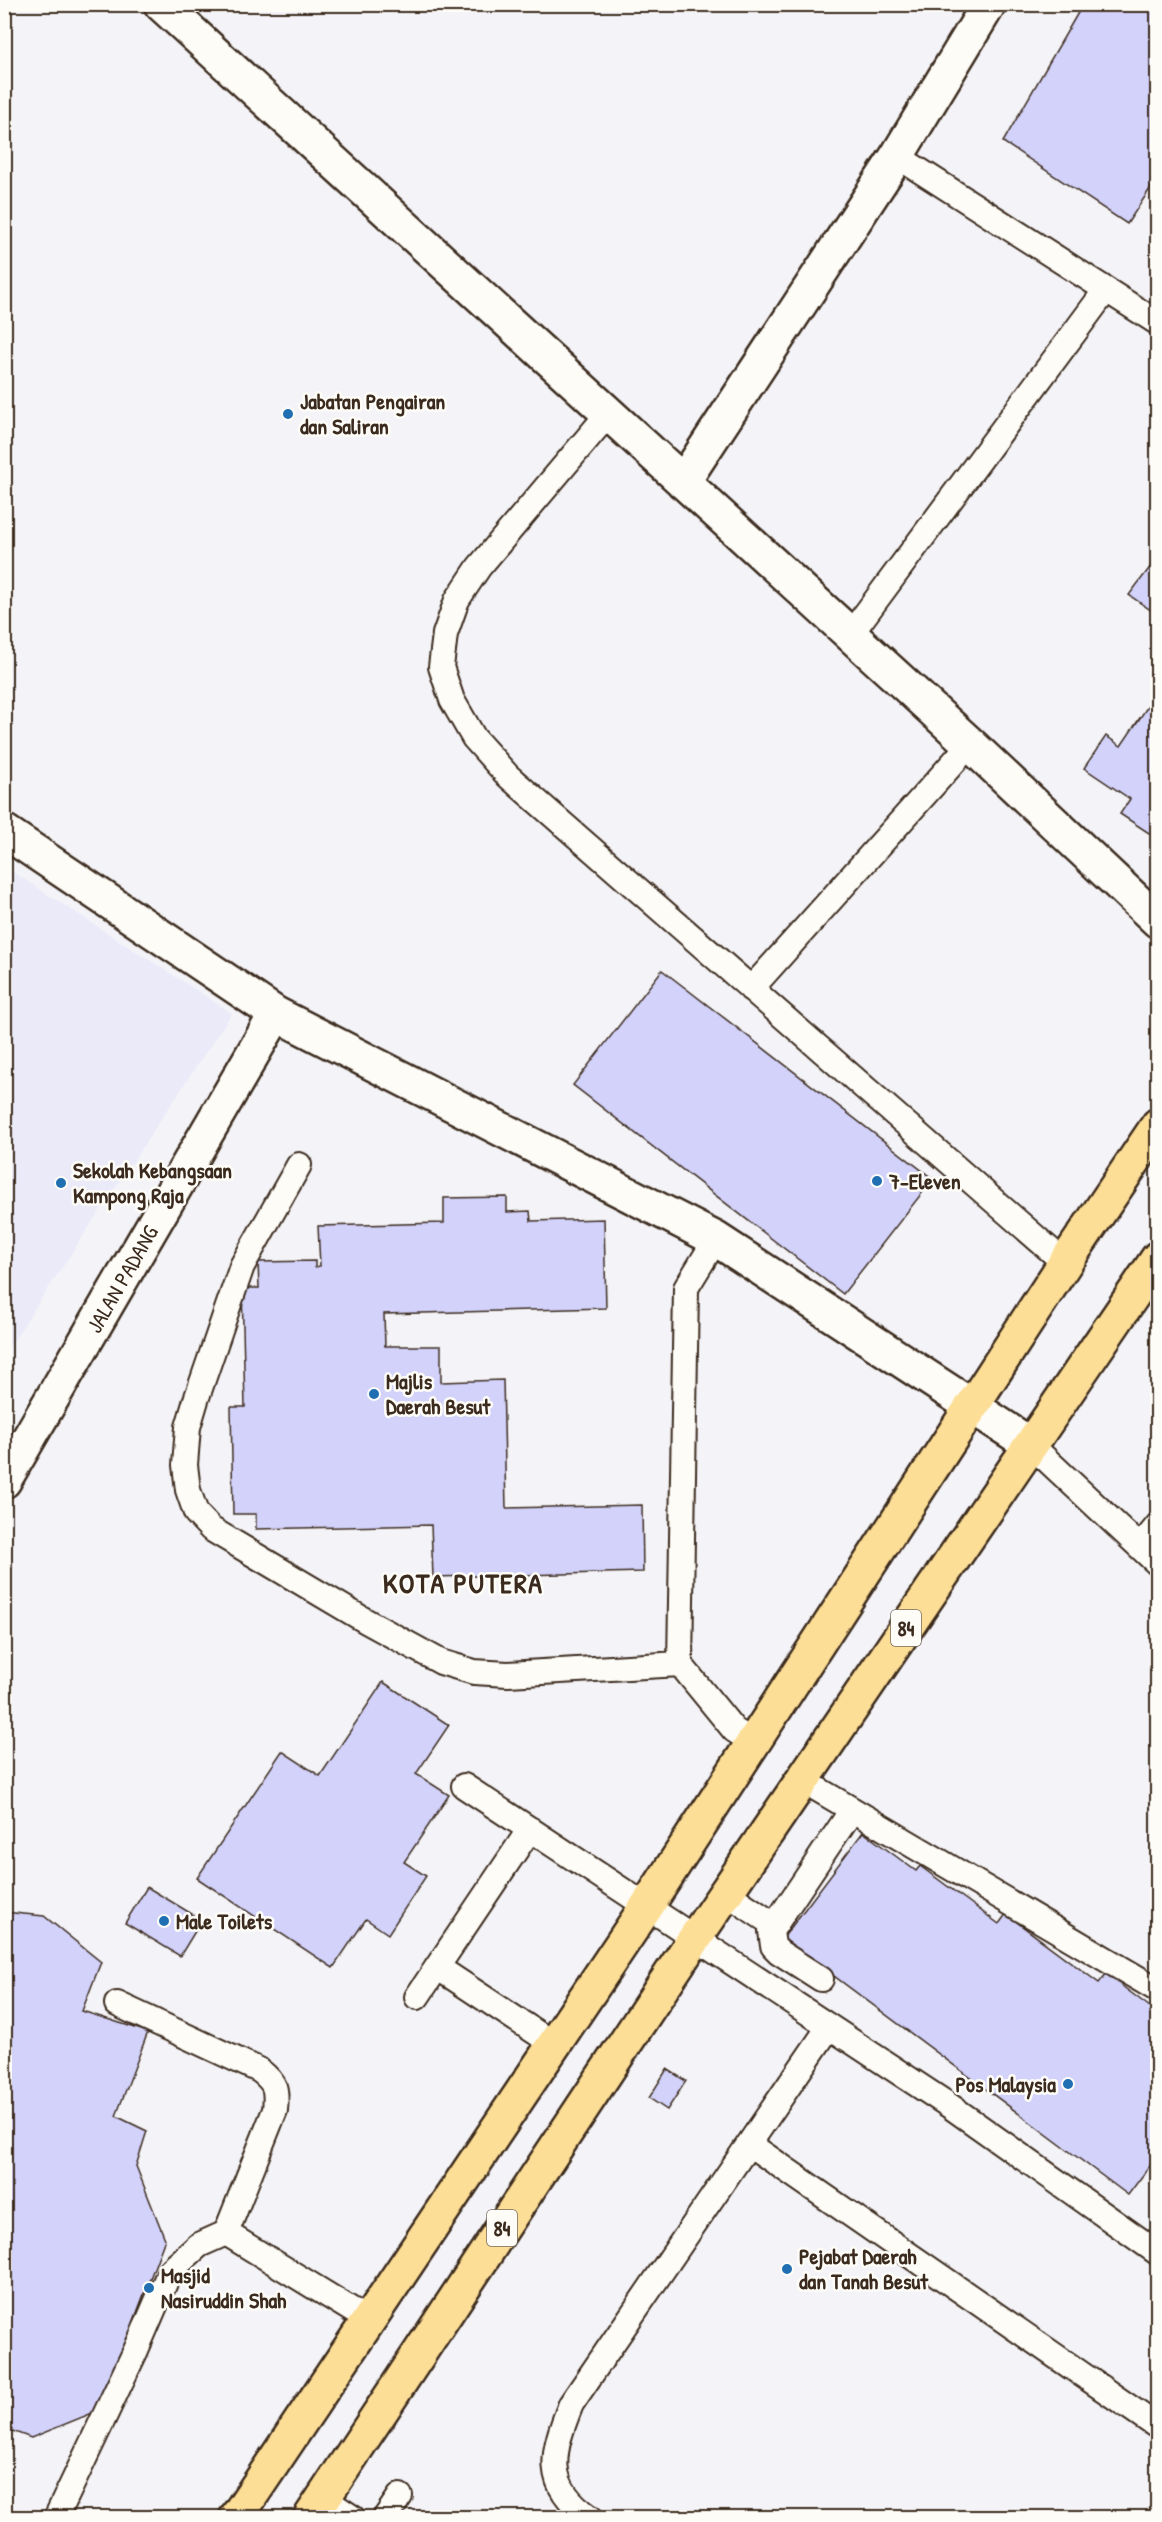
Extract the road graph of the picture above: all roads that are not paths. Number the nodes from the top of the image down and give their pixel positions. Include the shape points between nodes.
1 (161, 4) edge
2 (989, 4) edge
3 (897, 156) junction
4 (1106, 290) junction
5 (1158, 323) edge
6 (608, 414) junction
7 (683, 482) junction
8 (850, 636) junction
9 (970, 744) junction
10 (4, 831) edge
11 (1158, 921) edge
12 (751, 989) junction
13 (276, 1014) junction
14 (1158, 1125) edge
15 (300, 1165) dead end
16 (716, 1239) junction
17 (1158, 1258) edge
18 (1065, 1263) junction
19 (972, 1405) junction
20 (1031, 1444) junction
21 (4, 1481) edge
22 (1158, 1525) edge
23 (1140, 1547) junction
24 (1158, 1564) edge
25 (680, 1664) junction
26 (753, 1742) junction
27 (802, 1780) junction
28 (464, 1786) dead end
29 (852, 1810) junction
30 (530, 1829) junction
31 (725, 1892) junction
32 (646, 1906) junction
33 (774, 1925) junction
34 (695, 1938) junction
35 (437, 1967) junction
36 (821, 1979) dead end
37 (1158, 1990) edge
38 (417, 1997) dead end
39 (117, 2004) dead end
40 (830, 2027) junction
41 (555, 2045) junction
42 (749, 2144) junction
43 (226, 2233) junction
44 (1158, 2253) edge
45 (370, 2321) junction
46 (1158, 2427) edge
47 (400, 2496) dead end
48 (317, 2508) edge
49 (56, 2517) edge
50 (236, 2517) edge
51 (353, 2517) edge
52 (385, 2517) edge
53 (591, 2517) edge

1 - 6 street
2 - 3 street
3 - 4 lane
3 - 7 street
4 - 5 lane
4 - 8 lane
6 - 7 street
6 - 12 lane via 457,600 445,634 441,667 452,700 474,738 508,776
7 - 8 street
8 - 9 street
9 - 11 street
9 - 12 lane
10 - 13 street
12 - 18 lane
13 - 16 street
13 - 21 street, JALAN PADANG
14 - 18 main road
15 - 25 lane via 242,1266 195,1400 185,1465 196,1513 211,1529 441,1662 474,1672 508,1674
16 - 19 street
16 - 25 lane via 686,1288
17 - 20 main road, 84
18 - 19 main road
19 - 20 street
19 - 26 main road
20 - 23 lane
20 - 27 main road, 84
22 - 23 lane
23 - 24 lane
25 - 26 lane via 734,1730
26 - 32 main road
27 - 29 lane
27 - 31 main road, 84
28 - 30 lane
29 - 33 lane
29 - 37 lane
30 - 32 lane
30 - 35 lane
31 - 33 lane
31 - 34 main road, 84
32 - 34 lane
32 - 41 main road
33 - 36 lane via 774,1946
34 - 40 lane
34 - 48 main road, 84
35 - 38 lane
35 - 41 lane
39 - 43 lane via 259,2070 272,2080 277,2094 275,2110
40 - 42 lane
40 - 44 lane via 950,2106
41 - 45 main road
42 - 46 lane
42 - 53 lane via 571,2404 553,2460 567,2499
43 - 45 lane
43 - 49 lane via 199,2245 170,2271
45 - 50 main road
47 - 52 lane
48 - 51 lane

